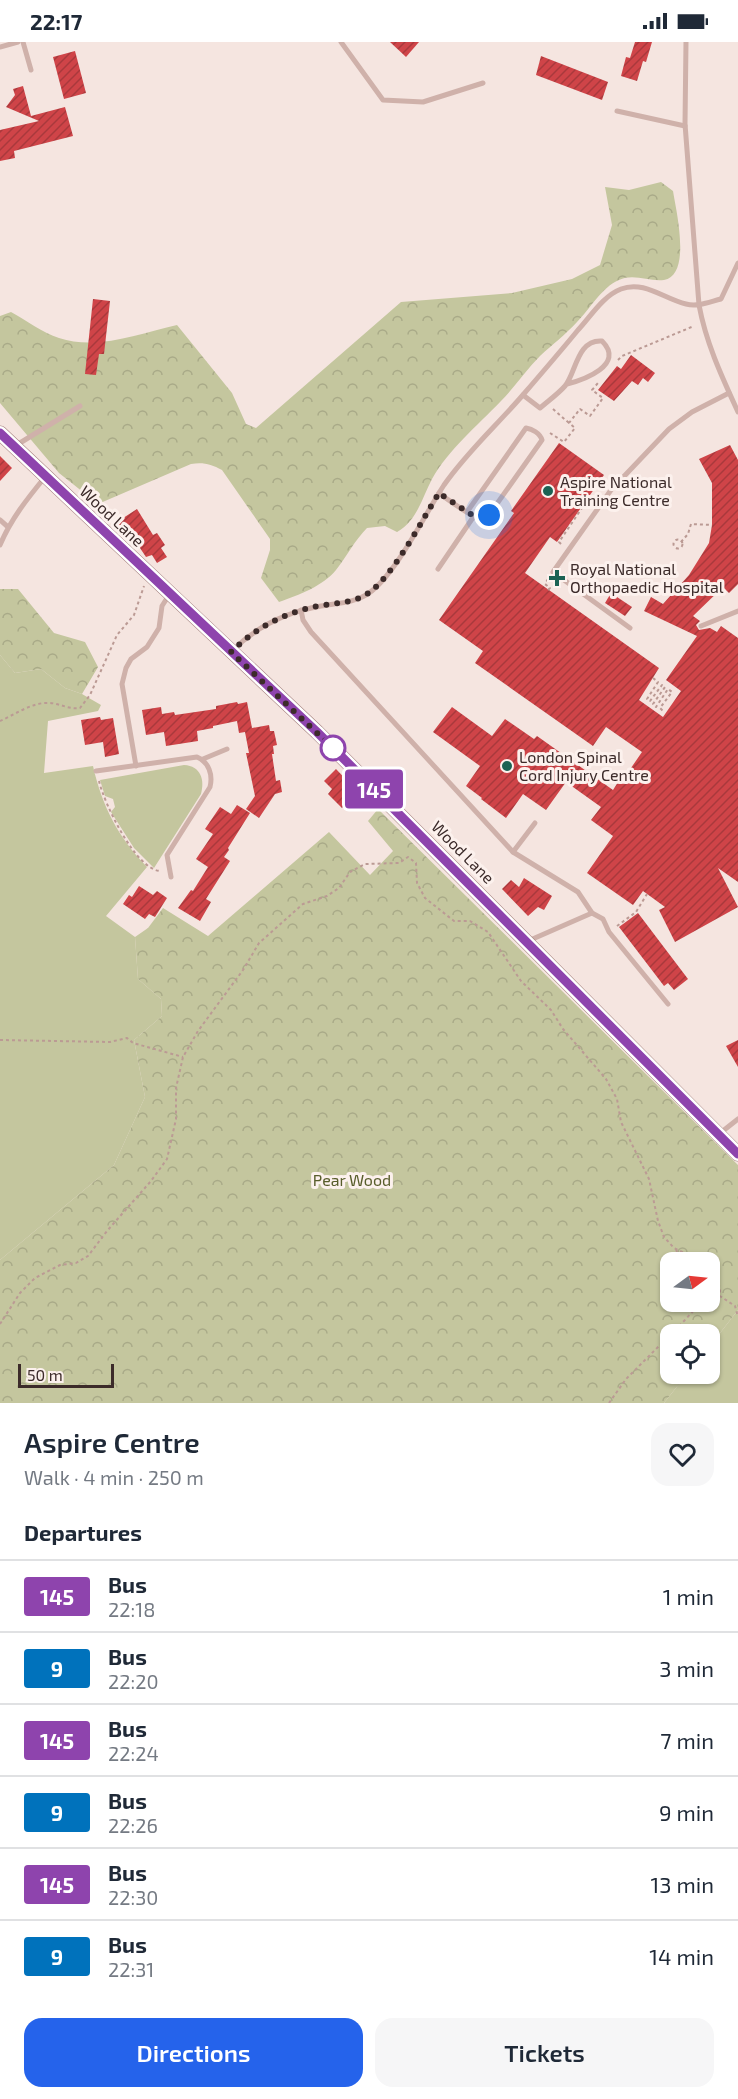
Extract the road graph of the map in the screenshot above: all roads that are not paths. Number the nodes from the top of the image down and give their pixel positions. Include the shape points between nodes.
1 (20, 42) edge
2 (341, 42) edge
3 (686, 42) edge
4 (0, 47) edge
5 (31, 70) dead end
6 (483, 82) dead end
7 (617, 111) dead end
8 (685, 126) junction
9 (738, 263) edge
10 (699, 305) junction
11 (567, 384) junction
12 (729, 393) junction
13 (523, 395) junction
14 (80, 406) dead end
15 (738, 412) edge
16 (0, 433) edge
17 (14, 447) junction
18 (45, 477) junction
19 (439, 493) junction
20 (467, 512) junction
21 (474, 516) junction
22 (0, 520) edge
23 (8, 527) junction
24 (0, 545) edge
25 (438, 569) dead end
26 (170, 594) junction
27 (301, 610) junction
28 (738, 611) edge
29 (701, 626) dead end
30 (630, 628) dead end
31 (231, 652) junction
32 (227, 749) dead end
33 (203, 759) junction
34 (135, 766) junction
35 (96, 771) road end
36 (535, 823) dead end
37 (513, 852) junction
38 (171, 877) dead end
39 (592, 913) junction
40 (527, 942) junction
41 (668, 1004) dead end
42 (738, 1119) edge
43 (718, 1135) junction
44 (738, 1154) edge

1 - 4 lane
1 - 5 lane
2 - 6 lane via 383,100 423,102
3 - 8 lane
7 - 8 lane
8 - 10 lane
9 - 10 lane via 721,299
10 - 12 lane via 706,338
10 - 13 lane via 639,287 619,290 606,299
11 - 11 lane via 582,352 591,343 602,341 609,354 602,368 589,378
11 - 13 lane via 540,408
12 - 15 lane
12 - 30 lane via 669,429 611,490 553,572
13 - 19 lane
14 - 17 lane
16 - 17 street, Wood Lane
17 - 18 street, Wood Lane
18 - 23 lane
18 - 26 street, Wood Lane
19 - 20 lane
19 - 27 lane via 388,572 369,593 342,603
20 - 21 lane
20 - 21 lane via 521,434 526,428 531,429 542,440 489,515 481,521
21 - 25 lane
22 - 23 lane
23 - 24 lane
26 - 31 street, Wood Lane
26 - 34 lane via 162,606 159,628 147,647 131,659 122,684
27 - 31 lane via 259,628
27 - 37 lane via 311,632
28 - 29 lane
31 - 40 street, Wood Lane
32 - 33 lane
33 - 34 lane
33 - 38 lane via 212,780 167,855
34 - 35 lane
36 - 37 lane
37 - 39 lane via 578,892
39 - 40 lane
39 - 41 lane via 603,919 609,932
40 - 43 street, Wood Lane
42 - 43 lane
43 - 44 street, Wood Lane

